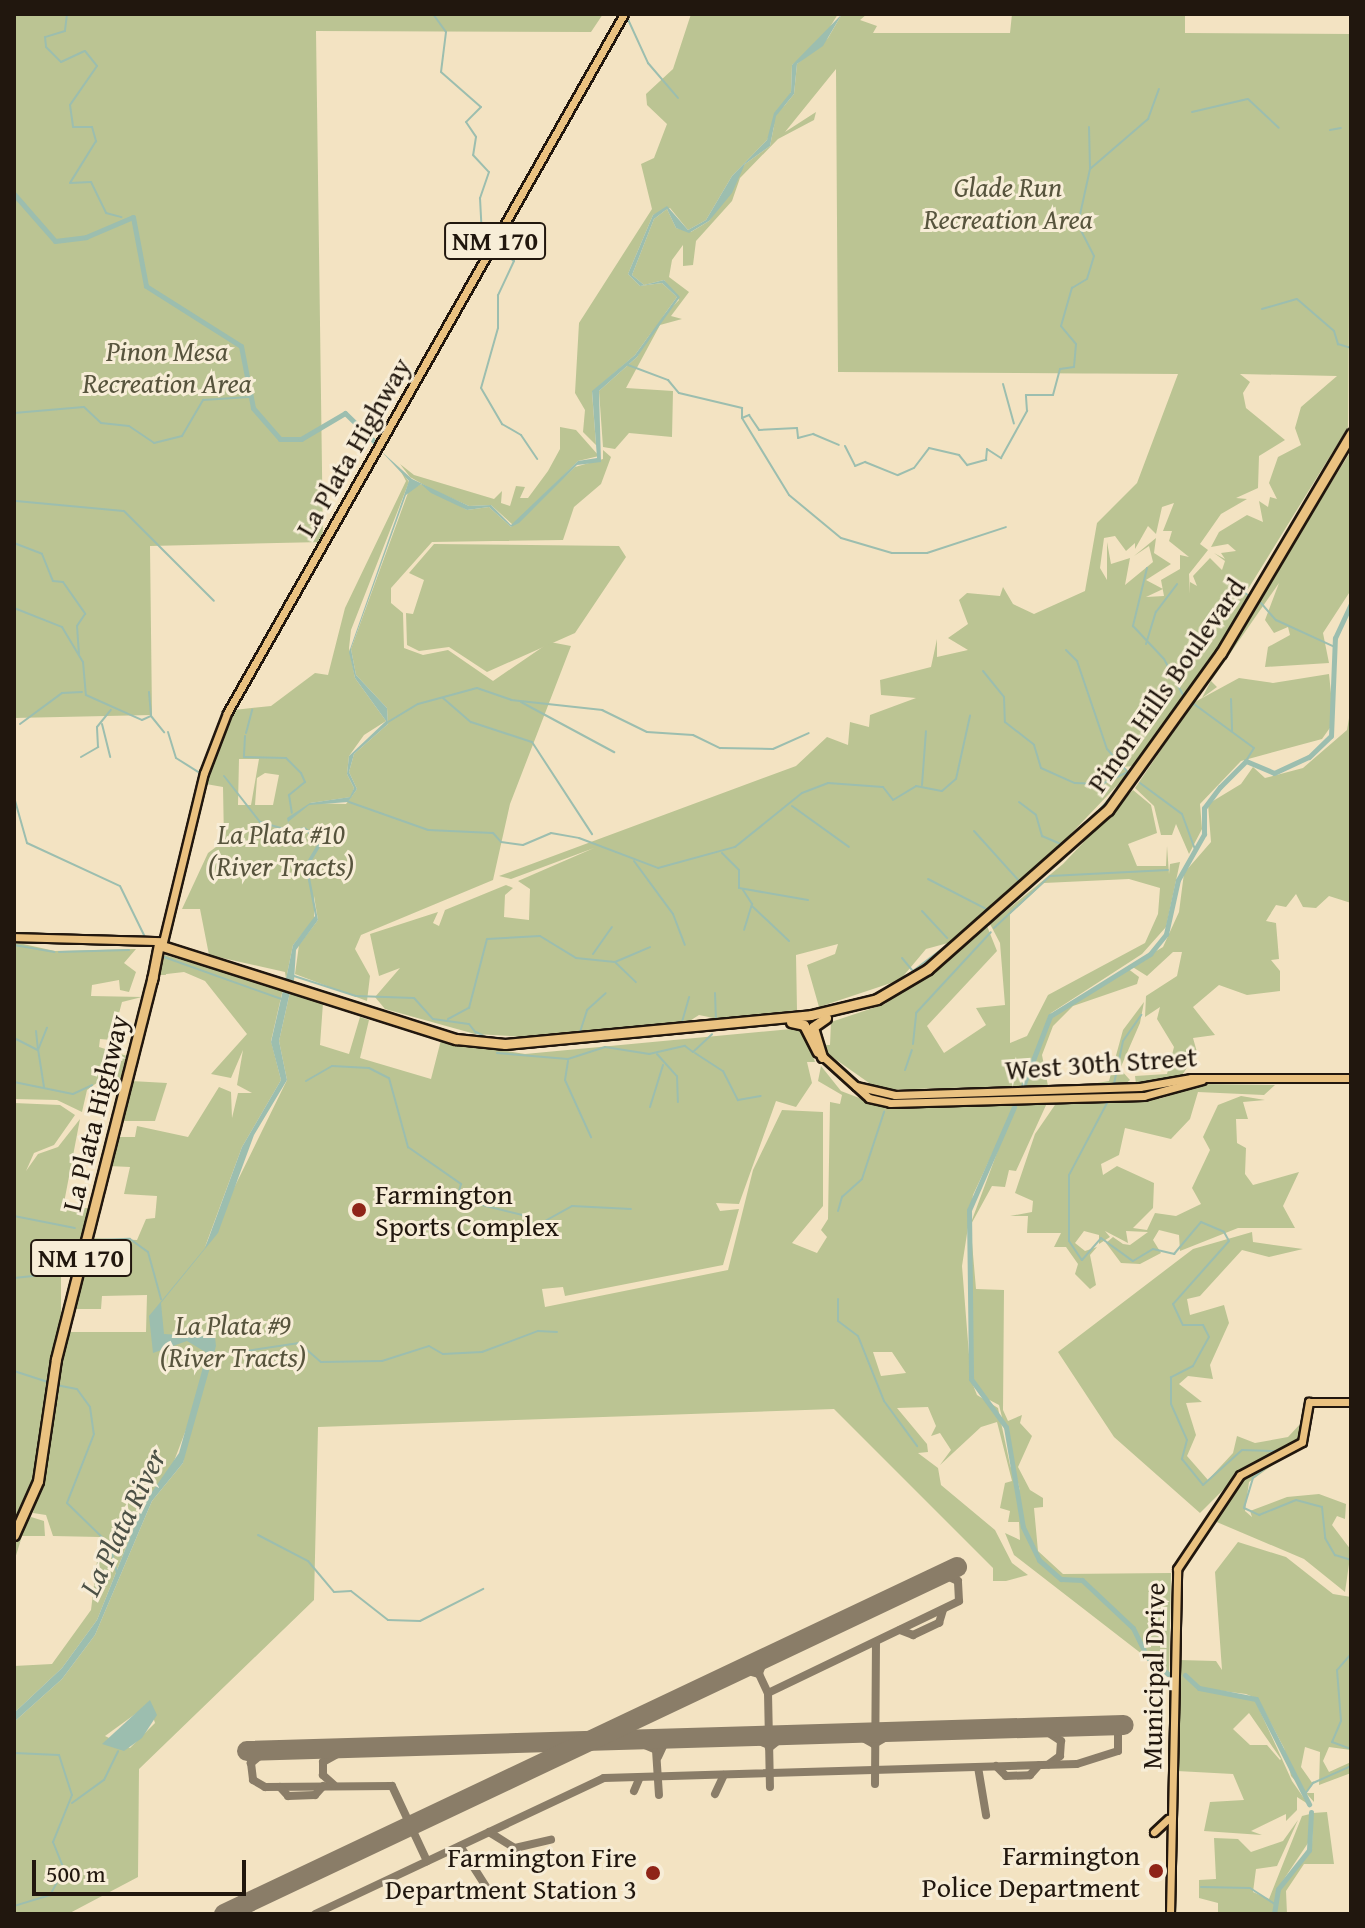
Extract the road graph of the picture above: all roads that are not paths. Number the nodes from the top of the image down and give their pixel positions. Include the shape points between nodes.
1 (624, 14) edge
2 (1351, 434) edge
3 (14, 937) edge
4 (160, 948) junction
5 (872, 1001) junction
6 (807, 1016) junction
7 (723, 1023) junction
8 (820, 1054) junction
9 (1351, 1078) edge
10 (1330, 1402) junction
11 (1351, 1402) edge
12 (1308, 1431) junction
13 (14, 1535) edge
14 (1170, 1814) junction
15 (1154, 1832) dead end
16 (1170, 1914) edge

1 - 4 main road, La Plata Highway / NM 170 via 232,703 206,766
2 - 5 highway, Pinon Hills Boulevard via 1221,653 1108,810 928,969
3 - 4 main road
4 - 7 highway, Pinon Hills Boulevard via 476,1041 553,1042
4 - 13 highway, La Plata Highway / NM 170 via 56,1359 38,1481
5 - 6 highway, Pinon Hills Boulevard
5 - 8 highway via 815,1022
6 - 7 highway, Pinon Hills Boulevard
6 - 8 main road
7 - 8 highway via 800,1022
8 - 9 main road, West 30th Street via 856,1086 906,1094 1220,1078
10 - 11 main road
10 - 12 main road, Municipal Drive via 1315,1410
10 - 12 main road via 1309,1402
12 - 14 main road, Municipal Drive via 1295,1448 1240,1475 1179,1562
14 - 15 main road
14 - 16 main road, Municipal Drive

